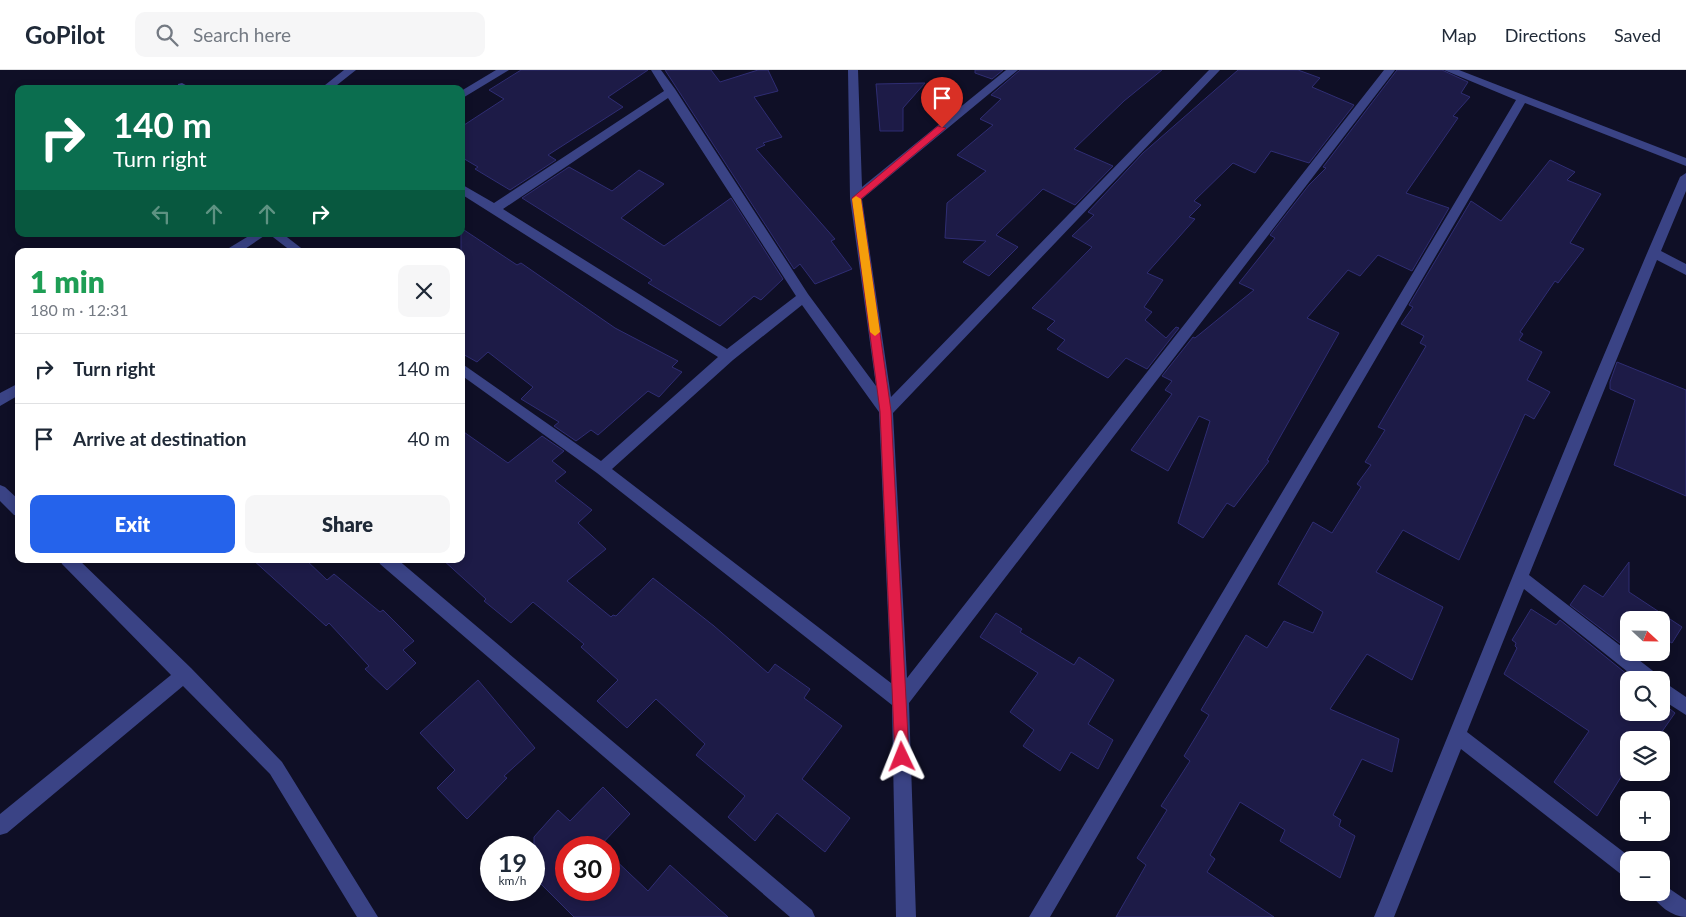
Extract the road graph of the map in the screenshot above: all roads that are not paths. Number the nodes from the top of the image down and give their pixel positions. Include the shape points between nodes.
1 (350, 70) edge
2 (504, 70) edge
3 (656, 70) edge
4 (853, 70) edge
5 (1013, 70) edge
6 (1215, 70) edge
7 (1390, 70) edge
8 (1449, 70) edge
9 (330, 85) edge
10 (671, 91) junction
11 (465, 94) edge
12 (1521, 100) junction
13 (1686, 162) edge
14 (1686, 177) edge
15 (465, 190) edge
16 (856, 198) junction
17 (495, 208) junction
18 (256, 237) edge
19 (279, 237) edge
20 (238, 248) edge
21 (295, 248) edge
22 (1653, 252) junction
23 (1686, 270) edge
24 (803, 298) junction
25 (728, 356) junction
26 (465, 371) edge
27 (15, 391) edge
28 (0, 400) edge
29 (886, 411) junction
30 (602, 469) junction
31 (0, 491) edge
32 (15, 506) edge
33 (72, 563) edge
34 (391, 563) edge
35 (1519, 576) junction
36 (1640, 671) edge
37 (185, 674) junction
38 (1670, 695) edge
39 (900, 701) junction
40 (1686, 708) edge
41 (1458, 736) junction
42 (0, 826) edge
43 (1620, 861) edge
44 (1670, 900) edge
45 (1686, 912) edge
46 (368, 917) edge
47 (805, 917) edge
48 (906, 917) edge
49 (1039, 917) edge
50 (1384, 917) edge

1 - 9 street
2 - 11 street
3 - 10 street
4 - 16 street
5 - 16 street
6 - 29 street
7 - 39 street
8 - 12 street
10 - 17 street
10 - 24 street
12 - 13 street
12 - 49 street
14 - 22 street
15 - 17 street
16 - 29 street
17 - 25 street
18 - 20 street
19 - 21 street
22 - 23 street
22 - 35 street
24 - 25 street
24 - 29 street
25 - 30 street
26 - 30 street
27 - 28 street
29 - 39 street
30 - 39 street
31 - 32 street
33 - 37 street
34 - 47 street
35 - 36 street
35 - 41 street
37 - 42 street
37 - 46 street via 276,768
38 - 40 street
39 - 48 street
41 - 43 street
41 - 50 street
44 - 45 street

